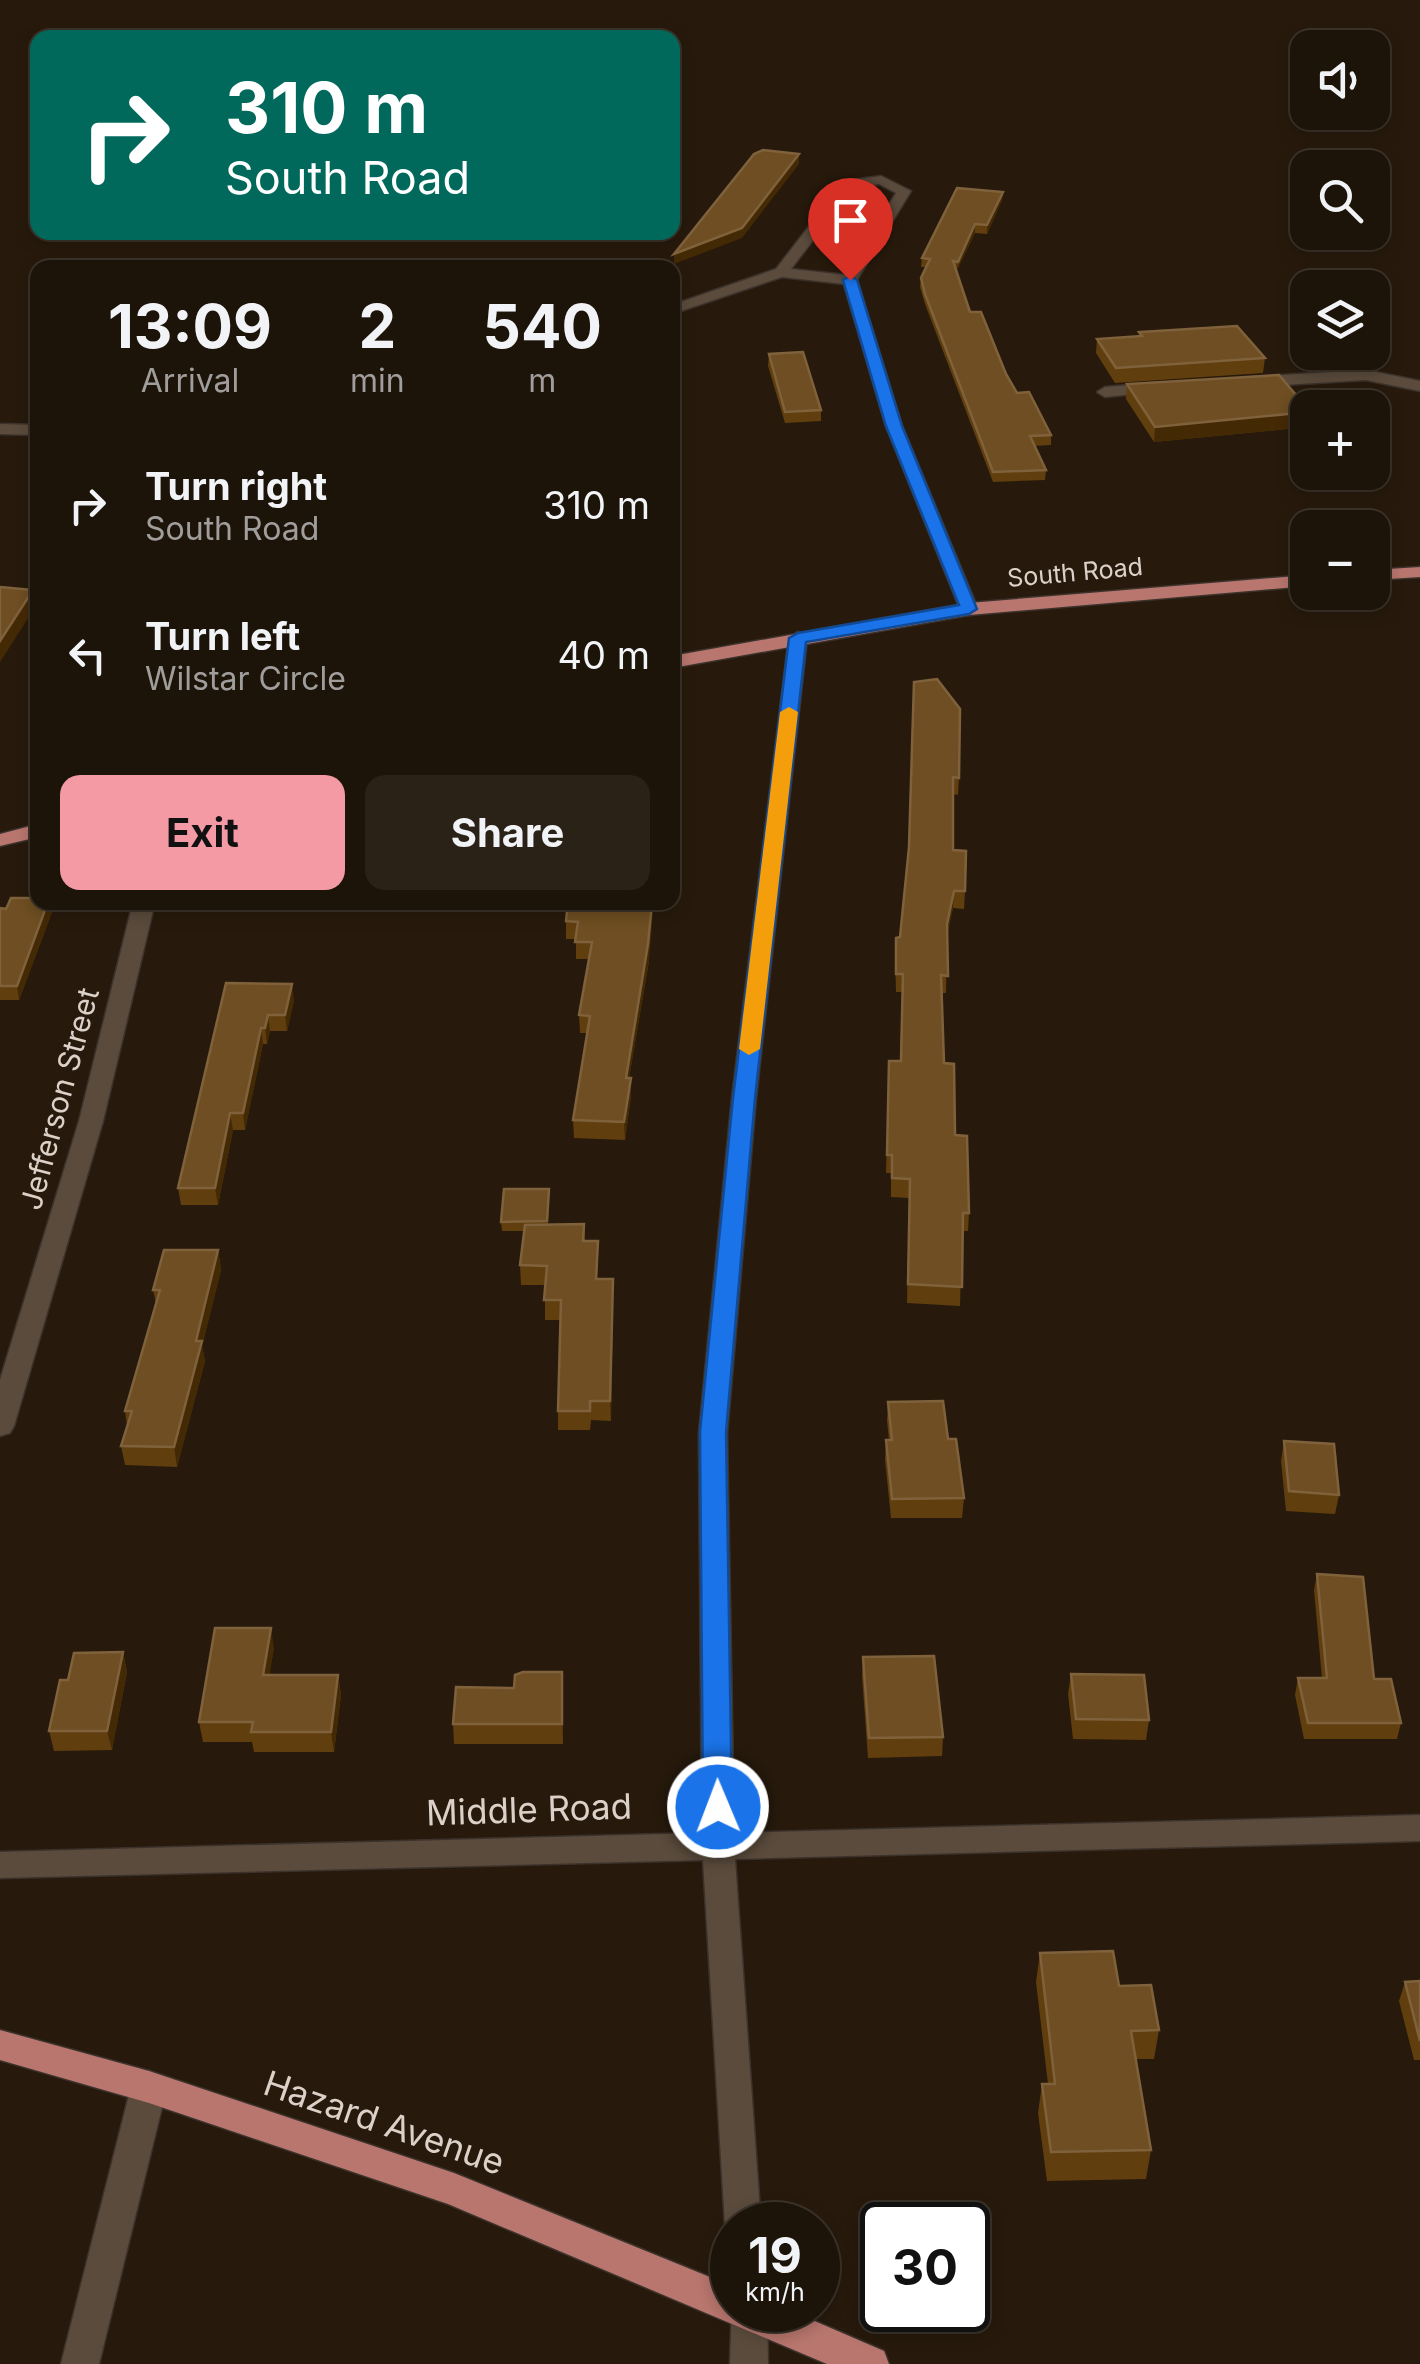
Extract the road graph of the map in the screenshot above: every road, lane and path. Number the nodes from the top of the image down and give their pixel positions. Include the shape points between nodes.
1 (781, 272) junction
2 (850, 280) junction
3 (680, 307) edge
4 (1236, 383) edge
5 (1420, 386) edge
6 (1180, 387) edge
7 (1105, 392) dead end
8 (0, 429) edge
9 (30, 430) edge
10 (1420, 572) edge
11 (1390, 574) edge
12 (1290, 582) edge
13 (969, 609) junction
14 (798, 638) junction
15 (680, 660) edge
16 (30, 832) edge
17 (0, 840) edge
18 (142, 910) edge
19 (0, 1426) edge
20 (1420, 1828) edge
21 (718, 1844) junction
22 (0, 1865) edge
23 (0, 2044) edge
24 (149, 2087) junction
25 (741, 2202) edge
26 (710, 2295) edge
27 (748, 2332) edge
28 (798, 2332) edge
29 (80, 2364) edge
30 (749, 2364) edge
31 (870, 2364) edge

1 - 2 street
1 - 2 street via 849,184 881,180 904,191
1 - 3 street
2 - 13 street via 894,426
4 - 5 street via 1366,375
6 - 7 street
8 - 9 street
10 - 11 main road
12 - 13 main road, South Road
13 - 14 main road, South Road
14 - 15 main road, South Road
14 - 21 street via 713,1432
16 - 17 main road
18 - 19 street, Jefferson Street via 91,1122
20 - 21 street, Middle Road
21 - 22 street, Middle Road
21 - 25 street
23 - 24 main road, Hazard Avenue
24 - 26 main road, Hazard Avenue via 454,2190
24 - 29 street
27 - 30 street
28 - 31 main road

